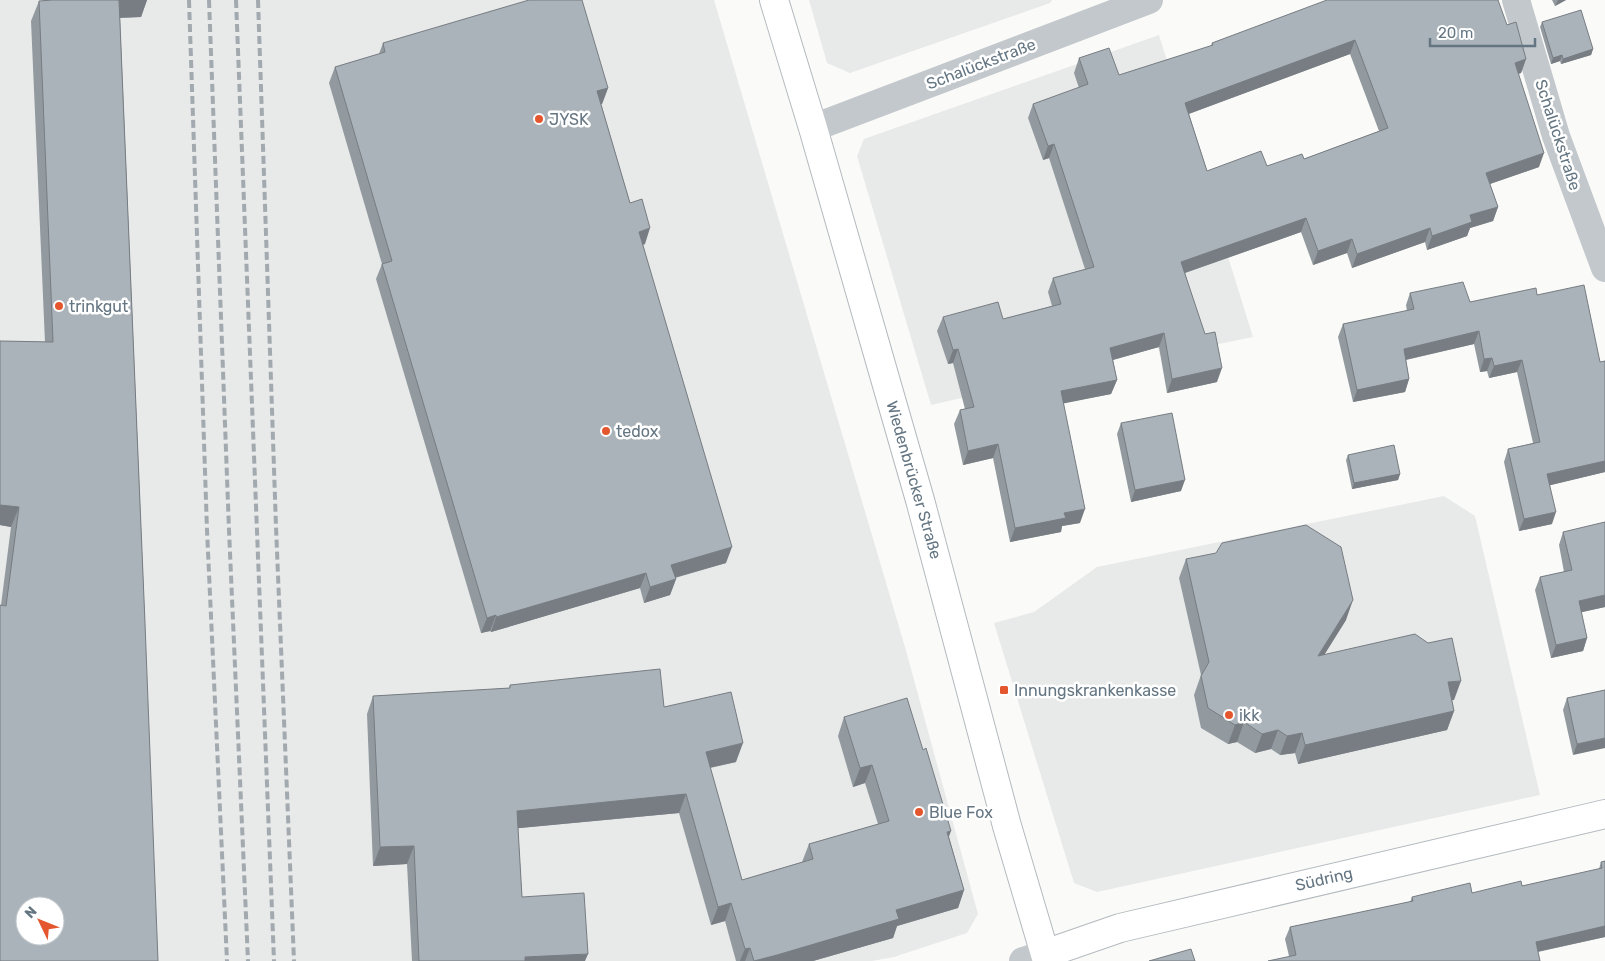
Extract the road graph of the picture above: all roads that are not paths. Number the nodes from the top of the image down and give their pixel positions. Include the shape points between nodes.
1 (774, 0) edge
2 (1149, 0) edge
3 (1516, 0) edge
4 (1120, 5) edge
5 (813, 128) junction
6 (1605, 268) edge
7 (1605, 814) edge
8 (1038, 958) edge

1 - 5 street, Wiedenbrücker Straße
2 - 4 street, Schalückstraße
3 - 6 street, Schalückstraße via 1556,136
4 - 5 street, Schalückstraße
5 - 8 street, Wiedenbrücker Straße via 918,490 1007,826
7 - 8 street, Südring via 1120,928

